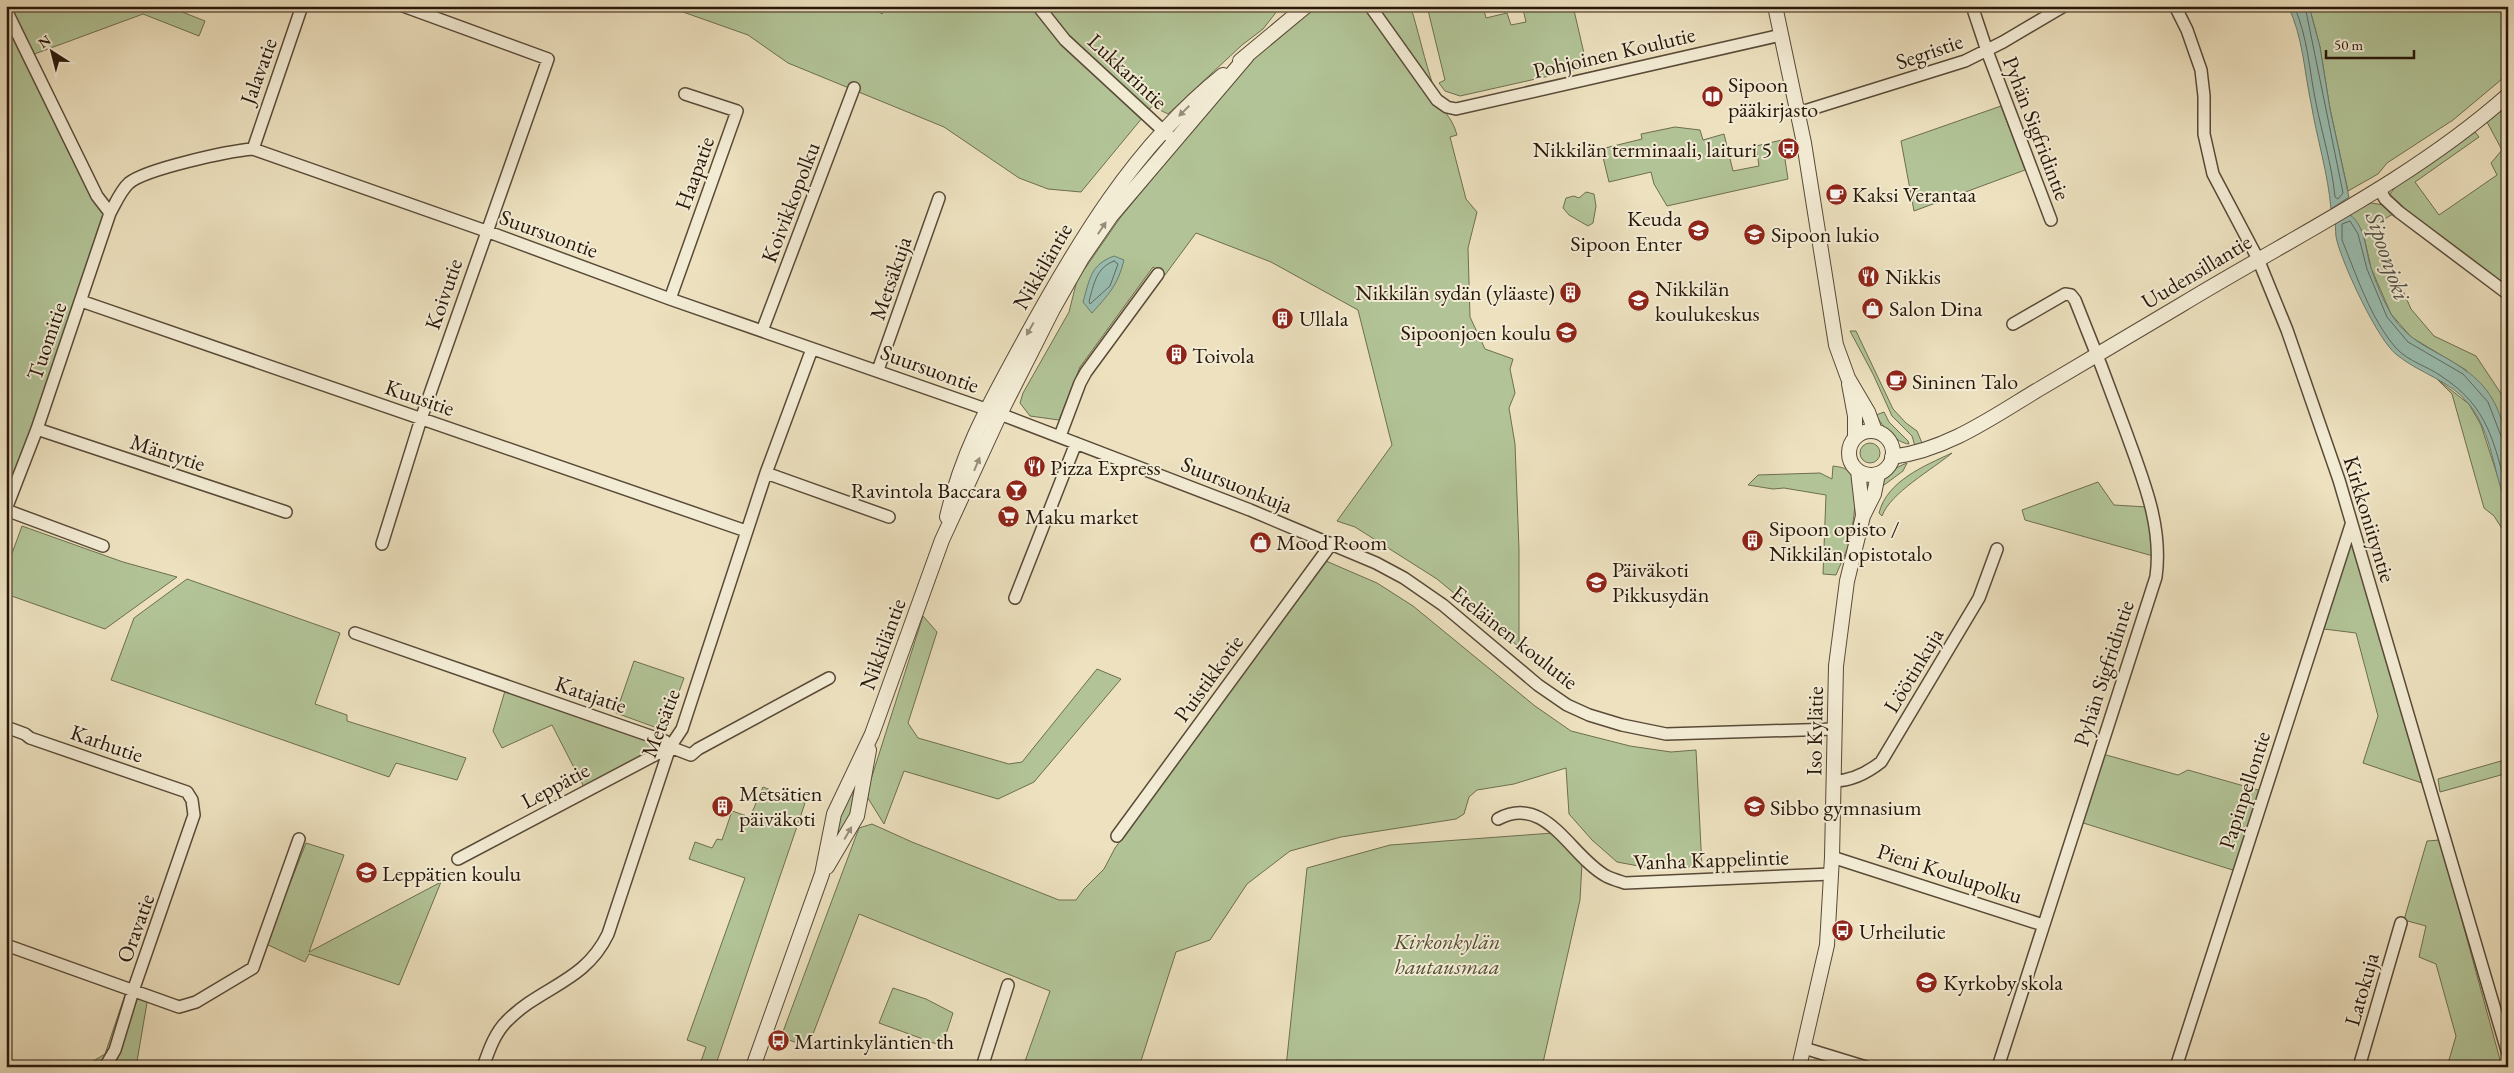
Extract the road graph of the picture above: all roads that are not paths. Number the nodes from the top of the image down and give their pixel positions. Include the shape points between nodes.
1 (302, 6) edge
2 (403, 6) edge
3 (1038, 6) edge
4 (1306, 6) edge
5 (1370, 6) edge
6 (1775, 6) edge
7 (1972, 6) edge
8 (2064, 6) edge
9 (2175, 6) edge
10 (6, 10) edge
11 (1781, 35) junction
12 (1986, 51) junction
13 (854, 88) dead end
14 (685, 94) dead end
15 (2508, 96) edge
16 (1798, 113) junction
17 (1169, 136) junction
18 (253, 149) junction
19 (2379, 188) junction
20 (939, 198) dead end
21 (110, 214) junction
22 (2050, 220) dead end
23 (486, 231) junction
24 (2258, 260) junction
25 (1158, 274) dead end
26 (2508, 294) edge
27 (670, 299) junction
28 (81, 301) junction
29 (2013, 324) dead end
30 (762, 331) junction
31 (812, 349) junction
32 (2097, 354) junction
33 (878, 370) junction
34 (1848, 378) junction
35 (993, 412) junction
36 (421, 418) junction
37 (37, 430) junction
38 (1875, 431) junction
39 (1060, 436) junction
40 (1855, 437) junction
41 (1076, 443) junction
42 (1892, 457) junction
43 (1858, 471) junction
44 (766, 473) junction
45 (1878, 474) junction
46 (6, 510) edge
47 (286, 512) dead end
48 (1863, 516) junction
49 (889, 517) dead end
50 (2352, 526) junction
51 (746, 531) junction
52 (1332, 543) junction
53 (382, 544) dead end
54 (103, 546) dead end
55 (1997, 549) dead end
56 (1015, 598) dead end
57 (355, 633) dead end
58 (829, 678) dead end
59 (6, 727) edge
60 (1834, 729) junction
61 (872, 734) junction
62 (670, 747) junction
63 (1834, 781) junction
64 (192, 800) joint
65 (1498, 819) dead end
66 (1117, 836) dead end
67 (299, 839) dead end
68 (1838, 858) junction
69 (458, 859) dead end
70 (822, 874) junction
71 (1831, 874) junction
72 (2401, 923) dead end
73 (2043, 925) junction
74 (6, 945) edge
75 (1008, 985) dead end
76 (133, 991) junction
77 (1804, 1048) junction
78 (2508, 1054) edge
79 (105, 1067) edge
80 (483, 1067) edge
81 (753, 1067) edge
82 (982, 1067) edge
83 (1799, 1067) edge
84 (1866, 1067) edge
85 (1998, 1067) edge
86 (2176, 1067) edge
87 (2359, 1067) edge

1 - 18 street, Jalavatie
2 - 23 street, Koivutie via 548,59
3 - 17 street, Lukkarintie via 1066,40
4 - 17 street, Nikkiläntie via 1247,56
5 - 11 street, Pohjoinen Koulutie via 1436,100 1456,109
6 - 11 street
7 - 12 street, Pyhän Sigfridintie
8 - 12 street, Segristie
9 - 24 street, Kirkkoniityntie via 2201,70 2204,134 2213,174
10 - 21 street via 97,196
11 - 16 street
12 - 16 street, Segristie via 1955,64
12 - 22 street, Pyhän Sigfridintie
13 - 30 street, Koivikkopolku
14 - 27 street, Haapatie via 737,111
15 - 19 street, Uudensillantie via 2452,140
16 - 34 street via 1832,330
17 - 35 street, Nikkiläntie via 1082,258
18 - 21 street, Suursuontie via 230,150 138,178 126,187
18 - 23 street, Suursuontie
19 - 24 street, Uudensillantie
19 - 26 street via 2399,212
20 - 33 street, Metsäkuja
21 - 28 street, Tuomitie
23 - 27 street, Suursuontie
23 - 36 street, Koivutie
24 - 32 street, Uudensillantie
24 - 50 street, Kirkkoniityntie via 2287,330
25 - 39 street via 1086,372
27 - 30 street, Suursuontie
28 - 36 street, Kuusitie
28 - 37 street, Tuomitie
29 - 32 street, Pyhän Sigfridintie via 2065,294 2071,295
30 - 31 street, Suursuontie
31 - 33 street, Suursuontie
31 - 44 street, Metsätie
32 - 42 street, Uudensillantie via 1944,444
32 - 73 street, Pyhän Sigfridintie via 2147,490 2157,529 2158,558 2156,577
33 - 35 street, Suursuontie
34 - 38 street
34 - 40 street
35 - 39 street, Suursuonkuja
35 - 61 street, Nikkiläntie via 942,540
36 - 51 street, Kuusitie
36 - 53 street, Koivutie
37 - 46 street, Tuomitie
37 - 47 street, Mäntytie
38 - 40 street
38 - 42 street via 1888,439
39 - 41 street, Suursuonkuja
40 - 43 street via 1849,454
41 - 52 street, Suursuonkuja
41 - 56 street
42 - 45 street
43 - 45 street
43 - 48 street, Iso Kylätie
44 - 49 street
44 - 51 street, Metsätie
45 - 48 street, Iso Kylätie via 1874,494
46 - 54 street
48 - 60 street, Iso Kylätie via 1847,581 1836,666
50 - 78 street, Kirkkoniityntie
50 - 86 street, Papinpellontie
51 - 62 street, Metsätie via 682,729
52 - 60 street, Eteläinen koulutie via 1404,578 1443,605 1552,696 1589,715 1646,732 1666,734
52 - 66 street, Puistikkotie
55 - 63 street, Löötinkuja via 1979,598 1881,762 1853,779
57 - 62 street, Katajatie via 665,741
58 - 62 street, Katajatie via 691,755
59 - 64 street, Karhutie via 187,792
60 - 63 street, Iso Kylätie
61 - 70 street, Nikkiläntie via 834,814
70 -> 61 street, Nikkiläntie via 857,816
62 - 69 street, Leppätie
62 - 80 street, Metsätie via 600,952 585,967 508,1020 493,1040
63 - 68 street, Iso Kylätie
64 - 76 street, Oravatie via 194,815
65 - 71 street, Vanha Kappelintie via 1510,812 1534,814 1549,823 1606,876 1625,883
67 - 76 street via 253,968 196,1002 179,1007
68 - 71 street, Iso Kylätie
68 - 73 street, Pieni Koulupolku
70 - 81 street, Nikkiläntie
71 - 77 street, Iso Kylätie via 1827,945
72 - 87 street, Latokuja
73 - 85 street, Pyhän Sigfridintie
74 - 76 street
75 - 82 street
76 - 79 street, Oravatie via 115,1050
77 - 83 street, Iso Kylätie
77 - 84 street

